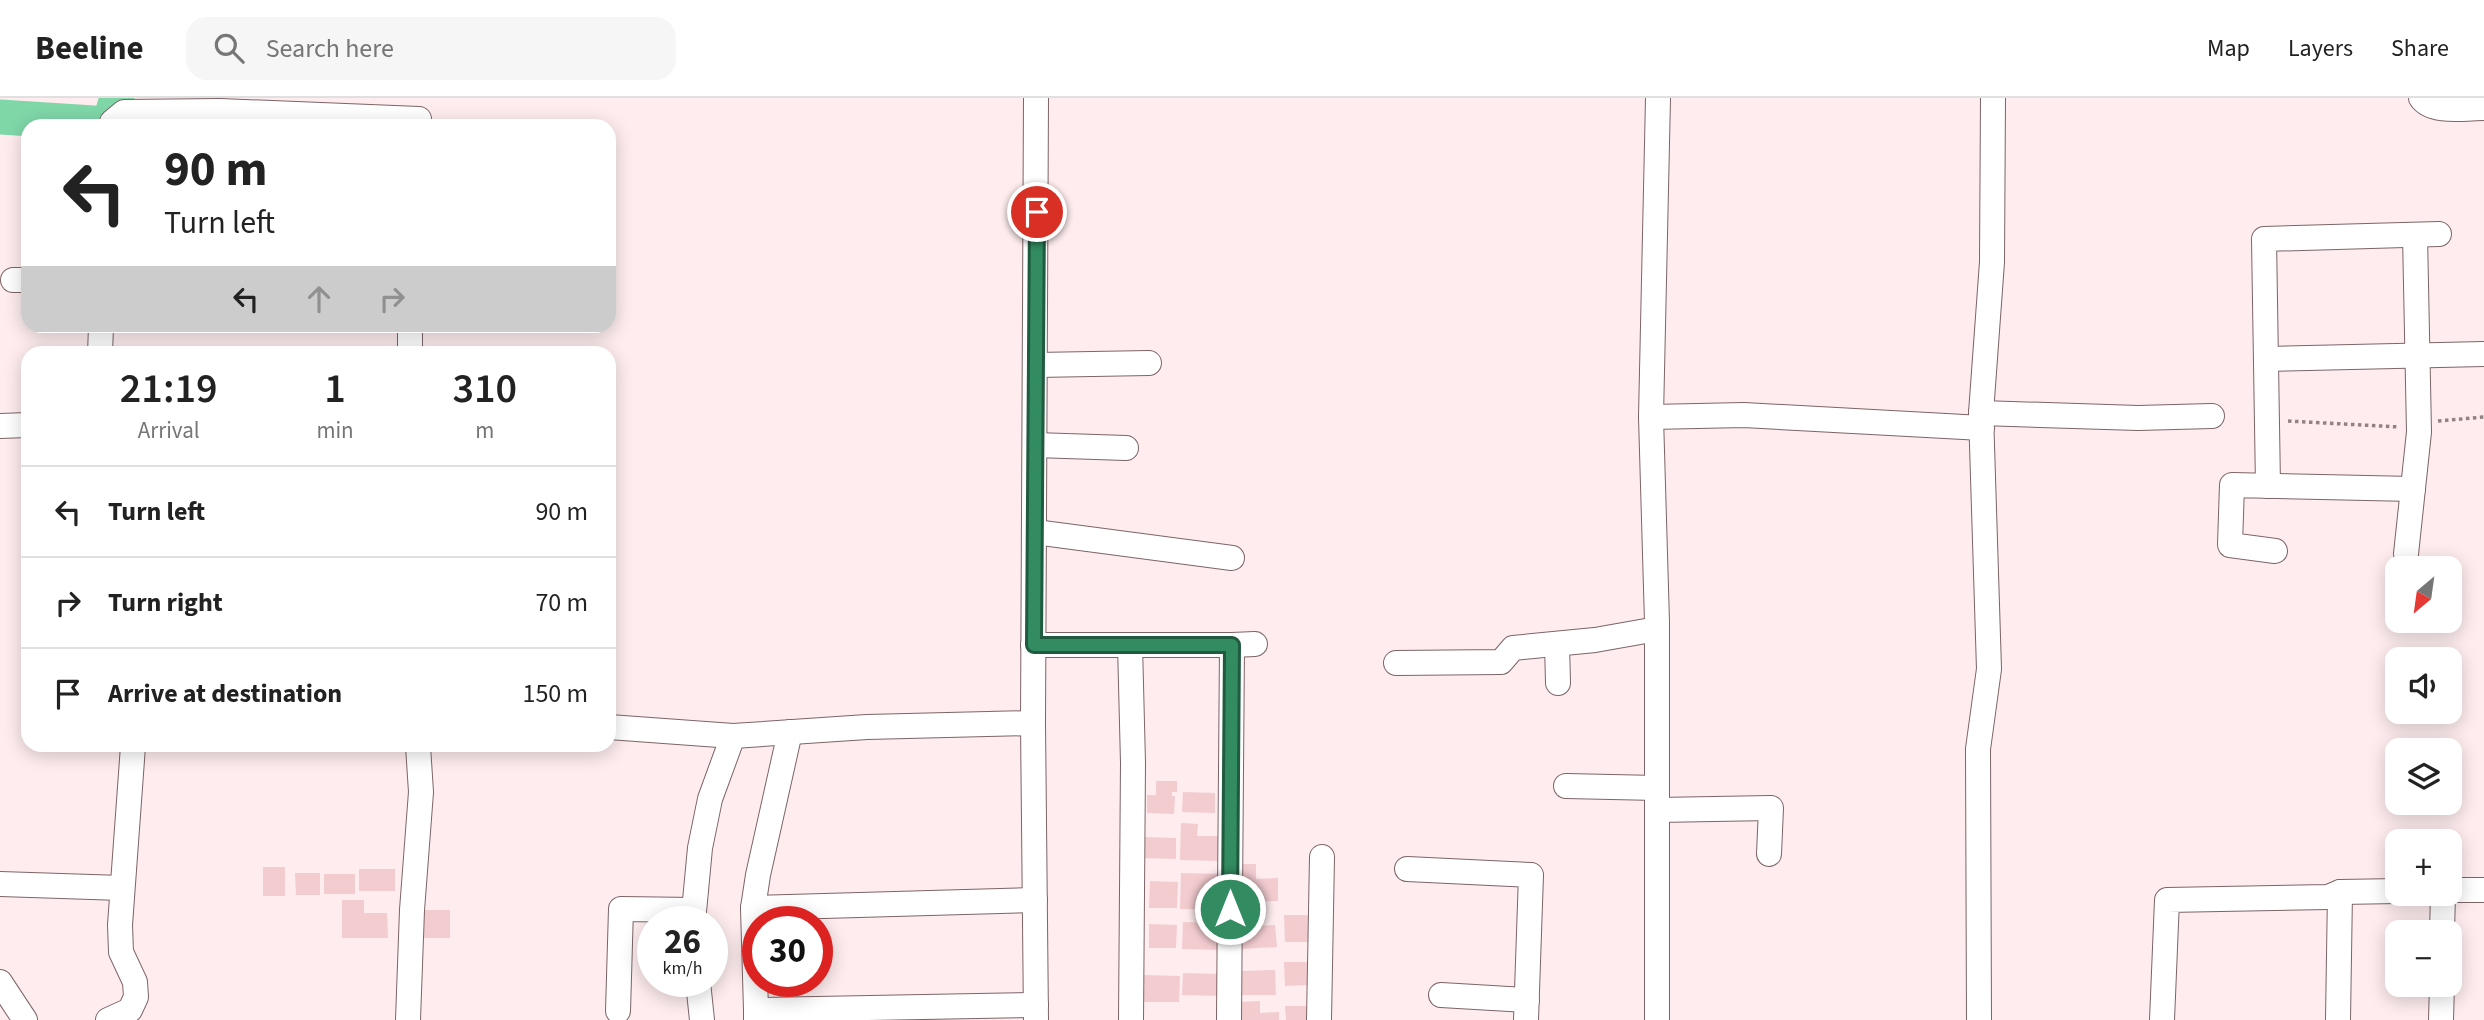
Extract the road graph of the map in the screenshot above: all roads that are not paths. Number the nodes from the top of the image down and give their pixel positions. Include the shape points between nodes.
1 (1036, 98) edge
2 (1658, 98) edge
3 (1993, 98) edge
4 (2421, 98) edge
5 (2484, 108) edge
6 (419, 114) edge
7 (118, 119) edge
8 (2484, 354) edge
9 (2417, 356) junction
10 (2266, 359) junction
11 (1149, 363) dead end
12 (1036, 365) junction
13 (2212, 416) dead end
14 (1651, 417) junction
15 (1981, 420) junction
16 (21, 425) edge
17 (0, 426) edge
18 (1035, 445) junction
19 (1126, 448) dead end
20 (2268, 486) junction
21 (2413, 489) junction
22 (1035, 533) junction
23 (2275, 551) dead end
24 (2406, 554) dead end
25 (1232, 558) dead end
26 (1657, 629) junction
27 (1557, 644) junction
28 (1034, 645) junction
29 (1130, 645) junction
30 (1396, 663) dead end
31 (1558, 683) dead end
32 (1033, 723) junction
33 (616, 728) edge
34 (790, 732) junction
35 (733, 736) junction
36 (133, 752) edge
37 (418, 752) edge
38 (1566, 786) dead end
39 (1657, 799) junction
40 (1769, 854) dead end
41 (1322, 857) dead end
42 (1407, 869) dead end
43 (0, 884) edge
44 (122, 888) junction
45 (2462, 890) edge
46 (2484, 890) edge
47 (2385, 891) edge
48 (2340, 892) junction
49 (1035, 900) junction
50 (694, 906) edge
51 (753, 906) edge
52 (824, 906) edge
53 (637, 911) edge
54 (0, 982) edge
55 (1441, 995) dead end
56 (700, 997) edge
57 (755, 997) edge
58 (2442, 997) edge
59 (1527, 1010) edge
60 (618, 1011) dead end
61 (1036, 1013) edge
62 (756, 1015) edge
63 (25, 1020) edge
64 (108, 1020) edge
65 (408, 1020) edge
66 (702, 1020) edge
67 (1132, 1020) edge
68 (1229, 1020) edge
69 (1319, 1020) edge
70 (1657, 1020) edge
71 (1979, 1020) edge
72 (2162, 1020) edge
73 (2338, 1020) edge
74 (2441, 1020) edge

1 - 12 street
2 - 14 street
3 - 15 street via 1992,262
4 - 5 street via 2438,108
6 - 7 street via 124,112
8 - 9 street
9 - 10 street
9 - 10 street via 2427,234 2264,239
9 - 21 street via 2419,424
10 - 20 street
11 - 12 street
12 - 18 street
13 - 15 street
14 - 15 street
14 - 26 street
15 - 71 street via 1989,669 1978,748
16 - 17 street
18 - 19 street
18 - 22 street
20 - 21 street
20 - 23 street via 2232,485 2230,545
21 - 24 street
22 - 25 street
22 - 28 street
26 - 27 street
26 - 39 street
27 - 30 street via 1513,648 1501,662
27 - 31 street
28 - 29 street
28 - 32 street
29 - 67 street
29 - 68 street via 1244,645
32 - 34 street
32 - 49 street
33 - 35 street
34 - 35 street
34 - 51 street
35 - 50 street via 710,799
36 - 44 street
37 - 65 street via 421,792
38 - 39 street
39 - 40 street via 1771,808
39 - 70 street
41 - 69 street
42 - 59 street via 1531,875
43 - 44 street
44 - 64 street via 121,952 135,982 136,997 130,1010
45 - 46 street
47 - 48 street
48 - 72 street via 2328,897 2167,901
48 - 73 street
49 - 52 street
49 - 61 street
53 - 60 street via 621,909
54 - 63 street
55 - 59 street
56 - 66 street
57 - 62 street
58 - 74 street
61 - 62 street

